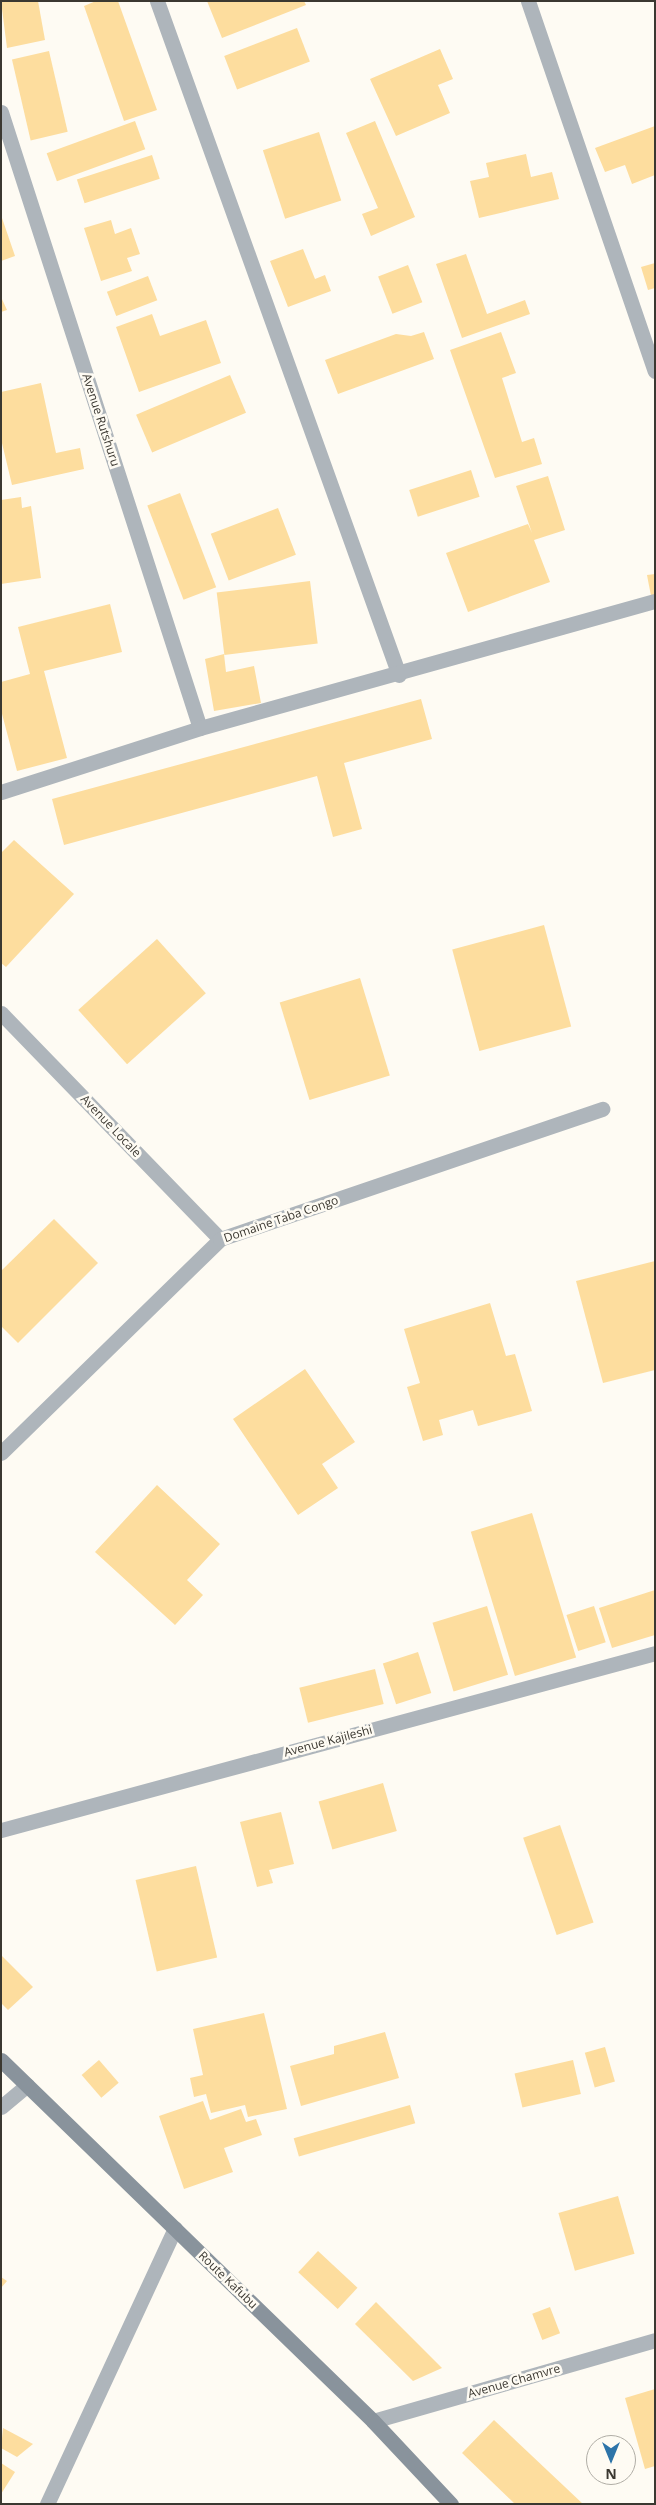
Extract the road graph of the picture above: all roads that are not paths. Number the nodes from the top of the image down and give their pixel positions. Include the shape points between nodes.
1 (157, 1) edge
2 (528, 1) edge
3 (1, 112) edge
4 (655, 371) edge
5 (655, 601) edge
6 (399, 676) junction
7 (200, 728) junction
8 (1, 792) edge
9 (1, 1013) edge
10 (602, 1109) dead end
11 (220, 1239) junction
12 (1, 1453) edge
13 (655, 1653) edge
14 (1, 1830) edge
15 (1, 2060) edge
16 (27, 2085) junction
17 (1, 2107) edge
18 (175, 2228) junction
19 (655, 2340) edge
20 (373, 2421) junction
21 (47, 2504) edge
22 (451, 2504) edge

1 - 6 street
2 - 4 street
3 - 7 street, Avenue Rutshuru
5 - 6 street
6 - 7 street
7 - 8 street
9 - 11 street, Avenue Locale
10 - 11 street, Domaine Taba Congo
11 - 12 street, Domaine Taba Congo
13 - 14 street, Avenue Kajileshi
15 - 16 main road, Route Kafubu
16 - 17 street
16 - 18 main road, Route Kafubu
18 - 20 main road, Route Kafubu
18 - 21 street
19 - 20 street, Avenue Chamvre
20 - 22 main road, Route Kafubu

